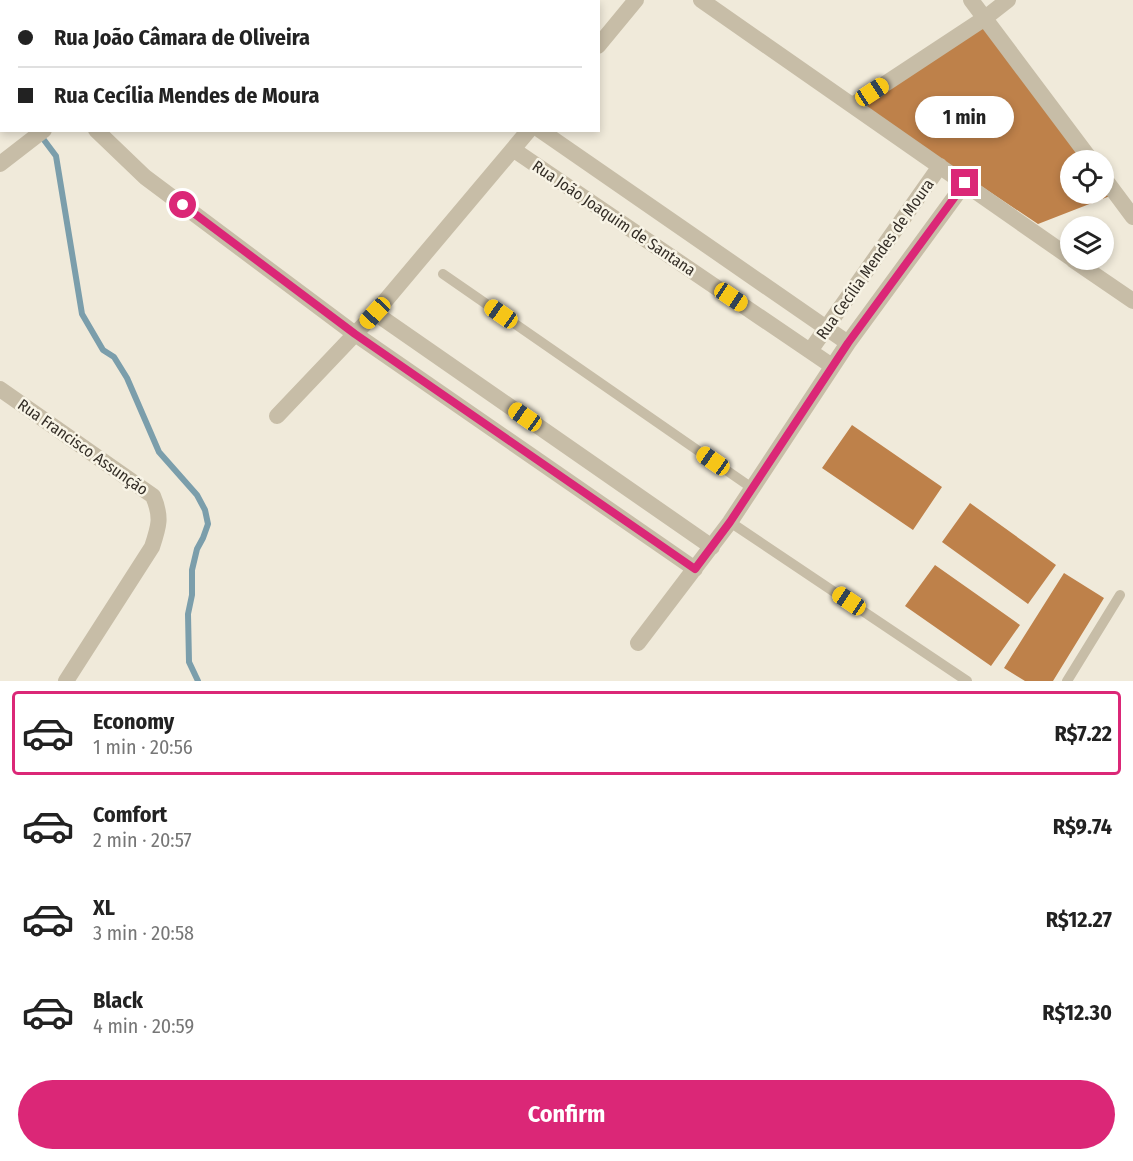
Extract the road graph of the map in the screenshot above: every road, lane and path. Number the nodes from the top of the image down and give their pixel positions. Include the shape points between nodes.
1 (636, 0) edge
2 (701, 0) edge
3 (971, 0) edge
4 (1008, 0) edge
5 (985, 18) junction
6 (600, 44) edge
7 (853, 105) junction
8 (42, 132) edge
9 (98, 132) edge
10 (528, 132) edge
11 (543, 132) edge
12 (514, 150) junction
13 (1084, 150) edge
14 (0, 164) edge
15 (940, 166) junction
16 (965, 183) junction
17 (1114, 191) edge
18 (1133, 217) edge
19 (1060, 250) edge
20 (1088, 270) edge
21 (442, 274) dead end
22 (1133, 302) edge
23 (375, 313) junction
24 (826, 328) junction
25 (355, 334) junction
26 (848, 343) junction
27 (810, 351) junction
28 (832, 366) junction
29 (0, 389) edge
30 (277, 416) dead end
31 (752, 488) junction
32 (730, 522) junction
33 (712, 547) junction
34 (695, 569) junction
35 (1120, 595) dead end
36 (638, 643) dead end
37 (66, 681) edge
38 (967, 681) edge
39 (1066, 681) edge

1 - 6 street
2 - 7 street
3 - 5 street
4 - 5 street
5 - 7 street
5 - 13 street
7 - 15 street
8 - 14 street
9 - 25 street via 145,177
10 - 12 street
11 - 24 street, Rua João Joaquim de Santana
12 - 23 street
12 - 27 street, Rua João Joaquim de Santana
15 - 16 street
15 - 24 street, Rua Cecília Mendes de Moura
16 - 19 street
16 - 26 street, Rua Cecília Mendes de Moura
17 - 18 street
20 - 22 street
21 - 31 lane
23 - 25 street
23 - 33 street
24 - 26 street, Rua João Joaquim de Santana
24 - 27 street, Rua Cecília Mendes de Moura
25 - 30 street
25 - 34 street
26 - 28 street, Rua Cecília Mendes de Moura
27 - 28 street, Rua João Joaquim de Santana
28 - 31 street, Rua Cecília Mendes de Moura
29 - 37 street, Rua Francisco Assunção via 153,496 159,511 159,528 152,547
31 - 32 street, Rua Cecília Mendes de Moura
32 - 33 street, Rua Cecília Mendes de Moura
32 - 38 lane
33 - 34 street, Rua Cecília Mendes de Moura
34 - 36 street, Rua Cecília Mendes de Moura
35 - 39 lane

